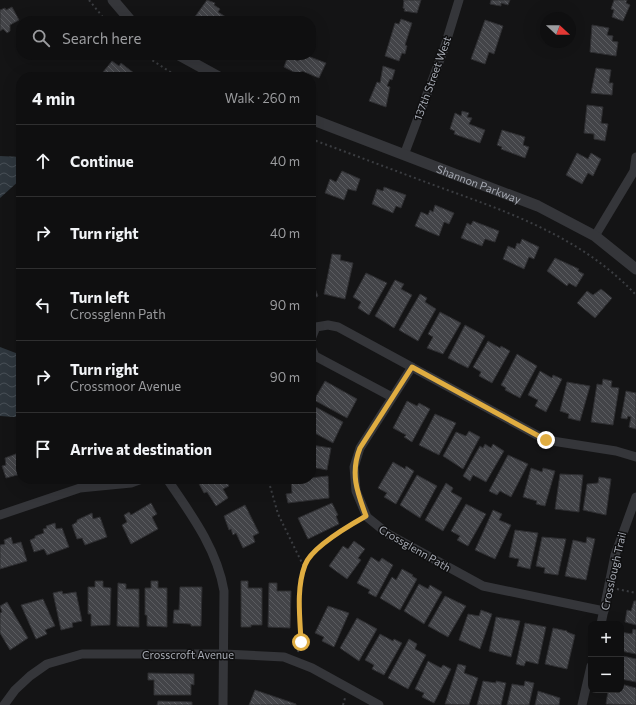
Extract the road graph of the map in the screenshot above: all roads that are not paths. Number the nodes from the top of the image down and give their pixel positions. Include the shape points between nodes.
1 (113, 0) edge
2 (459, 0) edge
3 (127, 16) edge
4 (188, 60) edge
5 (210, 72) edge
6 (316, 121) edge
7 (404, 155) junction
8 (636, 157) edge
9 (595, 236) junction
10 (636, 269) edge
11 (316, 327) edge
12 (316, 357) edge
13 (412, 367) junction
14 (392, 397) junction
15 (636, 457) edge
16 (121, 484) edge
17 (170, 484) edge
18 (636, 497) edge
19 (0, 515) edge
20 (604, 611) junction
21 (602, 621) edge
22 (224, 654) junction
23 (588, 679) edge
24 (4, 705) edge
25 (223, 705) edge
26 (379, 705) edge
27 (582, 705) edge

1 - 3 street
2 - 7 street, 137th Street West via 444,49
4 - 5 street
6 - 7 street, Shannon Parkway
7 - 9 street, Shannon Parkway via 538,206
8 - 9 street via 634,171
9 - 10 street, Shannon Parkway
11 - 13 street via 338,327
12 - 14 street
13 - 14 street, Crossglenn Path
13 - 15 street via 546,440 616,451
14 - 20 street, Crossglenn Path via 360,448 355,462 356,491 366,516 388,534 483,586
16 - 19 street via 80,488
17 - 22 street via 200,528 221,576 224,591
18 - 20 street, Crosslough Trail via 622,531
20 - 21 street, Crosslough Trail
22 - 24 street, Crosscroft Avenue via 71,656 47,664 30,676
22 - 25 street
22 - 26 street, Crosscroft Avenue via 284,657
23 - 27 street

